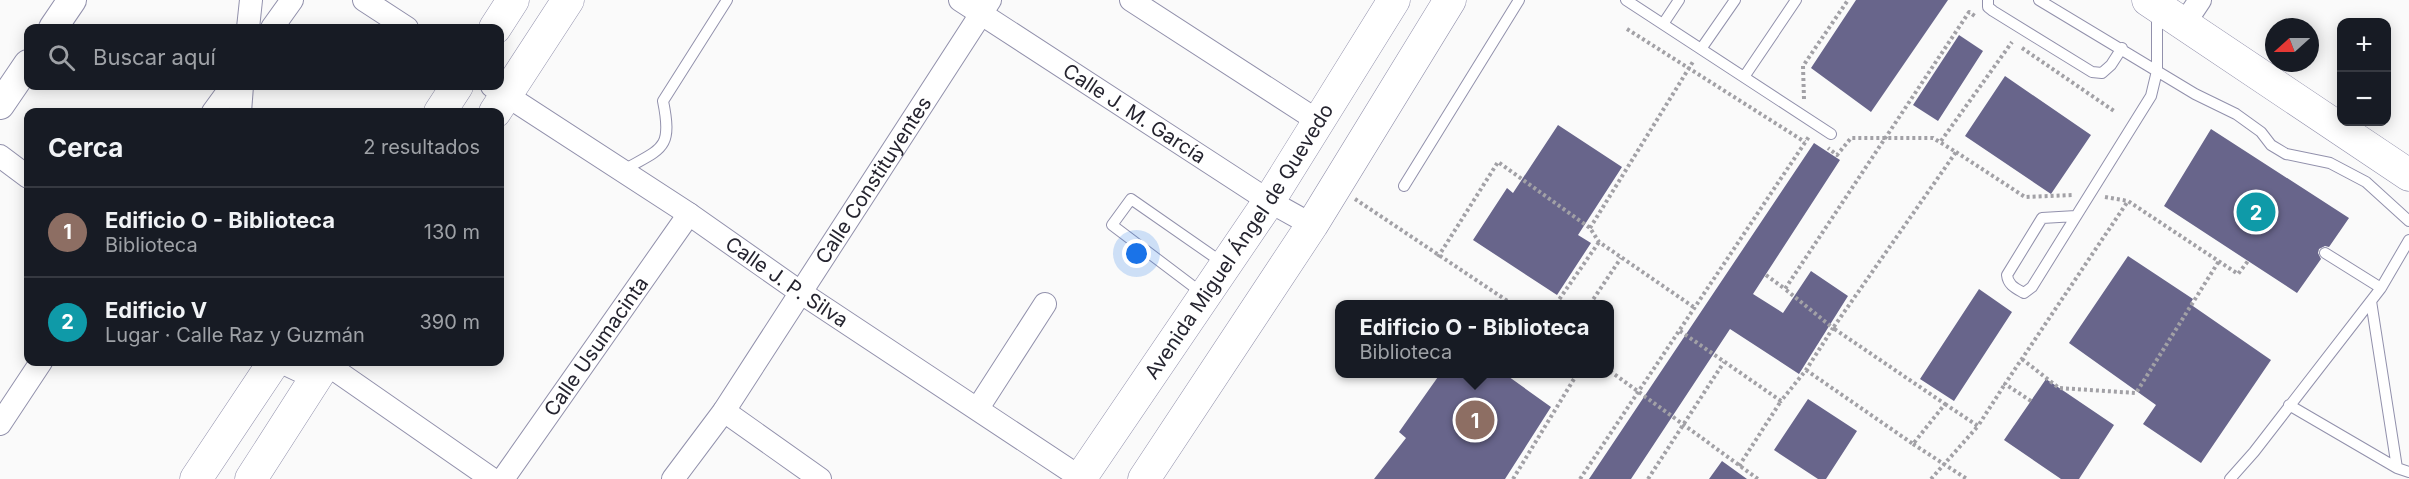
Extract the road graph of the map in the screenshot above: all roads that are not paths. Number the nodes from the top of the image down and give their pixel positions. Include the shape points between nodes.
1 (72, 0) edge
2 (250, 0) edge
3 (292, 0) edge
4 (364, 0) edge
5 (513, 0) edge
6 (568, 0) edge
7 (727, 0) edge
8 (960, 0) edge
9 (1131, 0) edge
10 (1394, 0) edge
11 (1450, 0) edge
12 (1519, 0) edge
13 (1679, 0) edge
14 (1735, 0) edge
15 (1796, 0) edge
16 (1988, 0) edge
17 (2039, 0) edge
18 (1631, 1) edge
19 (2152, 3) edge
20 (985, 7) edge
21 (2192, 12) edge
22 (56, 24) edge
23 (248, 24) edge
24 (275, 24) edge
25 (401, 24) edge
26 (498, 24) edge
27 (1663, 24) junction
28 (2122, 48) junction
29 (1701, 49) junction
30 (24, 70) edge
31 (2157, 71) junction
32 (1744, 76) junction
33 (229, 90) edge
34 (242, 90) edge
35 (455, 90) edge
36 (504, 90) edge
37 (498, 98) edge
38 (0, 105) edge
39 (216, 108) edge
40 (240, 108) edge
41 (443, 108) edge
42 (1318, 121) junction
43 (1831, 134) dead end
44 (0, 156) edge
45 (622, 171) junction
46 (24, 174) edge
47 (2409, 175) edge
48 (1404, 186) dead end
49 (1269, 201) junction
50 (689, 214) junction
51 (2076, 216) junction
52 (2409, 221) edge
53 (1312, 225) junction
54 (2409, 240) edge
55 (2325, 254) dead end
56 (1225, 265) junction
57 (2381, 288) junction
58 (800, 292) junction
59 (1205, 296) junction
60 (2371, 301) junction
61 (1046, 304) dead end
62 (38, 366) edge
63 (271, 366) edge
64 (289, 366) edge
65 (314, 366) edge
66 (322, 366) edge
67 (331, 366) edge
68 (2289, 405) junction
69 (978, 408) junction
70 (724, 411) junction
71 (0, 424) edge
72 (2397, 468) junction
73 (2409, 472) edge
74 (196, 479) edge
75 (251, 479) edge
76 (492, 479) edge
77 (503, 479) edge
78 (673, 479) edge
79 (820, 479) edge
80 (1081, 479) edge
81 (1144, 479) edge
82 (2230, 479) edge

1 - 22 street
2 - 23 street
3 - 24 street
4 - 25 street
5 - 26 main road
6 - 36 main road
7 - 45 lane via 663,100 667,138 660,149
8 - 20 street, Calle J. M. García
9 - 42 street
10 - 42 main road, Avenida Miguel Ángel de Quevedo
11 - 53 main road
12 - 48 lane
13 - 27 lane
14 - 29 lane
15 - 32 lane
16 - 28 lane via 1993,11 2092,72 2102,73
17 - 28 lane
18 - 27 lane
19 - 21 main road
19 - 31 lane
20 - 49 street, Calle J. M. García
20 - 58 street, Calle Constituyentes
21 - 47 main road
27 - 29 lane
28 - 31 lane
29 - 32 lane
30 - 38 street
31 - 51 lane via 2151,96
31 - 52 lane via 2236,114 2261,132 2271,146 2286,154 2330,163 2366,182
32 - 43 lane
33 - 39 street
34 - 40 street
35 - 41 main road
37 - 45 street, Calle J. P. Silva
42 - 49 main road, Avenida Miguel Ángel de Quevedo
44 - 46 street
45 - 50 street, Calle J. P. Silva
49 - 53 street, Calle J. M. García
49 - 56 main road, Avenida Miguel Ángel de Quevedo
50 - 58 street, Calle J. P. Silva
50 - 77 street, Calle Usumacinta
51 - 51 lane via 2050,216 2038,222 2007,275 2012,287 2024,293 2032,287
53 - 81 main road
54 - 57 lane
55 - 57 lane
56 - 59 main road, Avenida Miguel Ángel de Quevedo
56 - 59 lane via 1131,199 1112,225
57 - 60 lane
58 - 69 street, Calle J. P. Silva
58 - 70 street, Calle Constituyentes
59 - 80 main road, Avenida Miguel Ángel de Quevedo
60 - 68 lane
60 - 72 lane
61 - 69 street
62 - 71 street
63 - 74 main road
64 - 65 street via 300,371
66 - 75 main road
67 - 76 street
68 - 72 lane
68 - 82 lane
69 - 80 street, Calle J. P. Silva
70 - 78 street, Calle Constituyentes
70 - 79 street
72 - 73 lane

